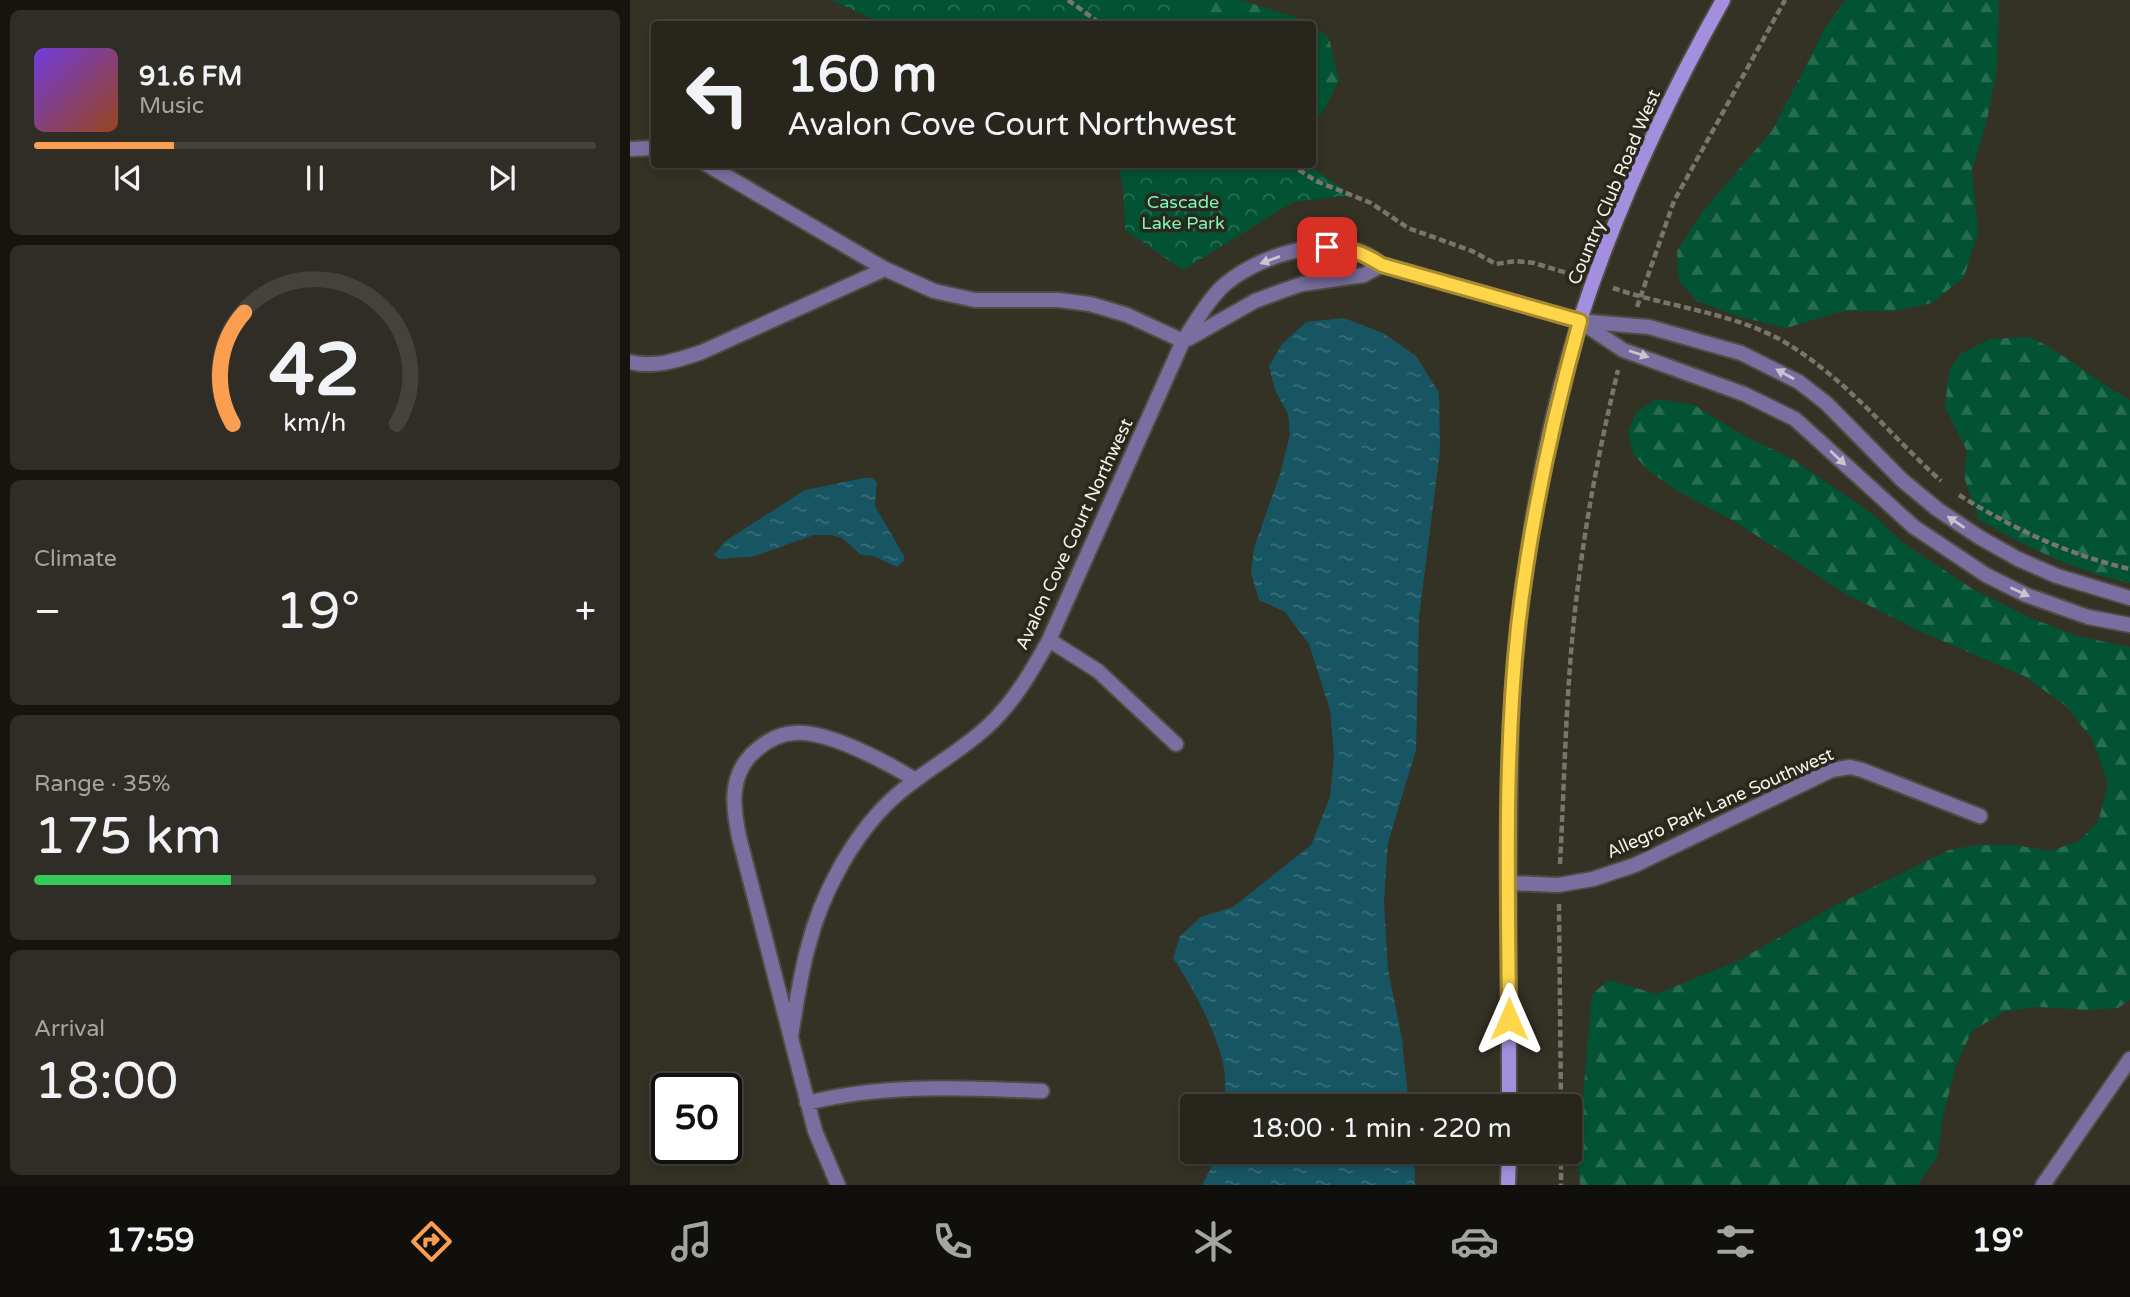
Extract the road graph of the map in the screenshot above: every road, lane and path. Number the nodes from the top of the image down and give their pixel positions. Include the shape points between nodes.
1 (1068, 0) edge
2 (1723, 0) edge
3 (1785, 0) edge
4 (1097, 21) edge
5 (651, 148) edge
6 (630, 149) edge
7 (713, 168) edge
8 (1296, 168) edge
9 (1382, 265) junction
10 (885, 269) junction
11 (1594, 281) junction
12 (1580, 321) junction
13 (1183, 341) junction
14 (630, 362) edge
15 (1614, 388) dead end
16 (2130, 598) edge
17 (2130, 625) edge
18 (1049, 640) junction
19 (1176, 744) dead end
20 (914, 779) junction
21 (1980, 816) dead end
22 (1509, 883) junction
23 (1558, 885) junction
24 (791, 1036) junction
25 (2130, 1059) edge
26 (1042, 1091) dead end
27 (1509, 1094) edge
28 (1561, 1094) edge
29 (807, 1104) junction
30 (1509, 1164) edge
31 (1561, 1164) edge
32 (838, 1185) edge
33 (1508, 1185) edge
34 (1561, 1185) edge
35 (2043, 1185) edge

1 - 4 path
2 - 11 main road, Country Club Road West via 1647,151
3 - 11 path via 1674,201 1640,297
5 - 6 street
7 - 10 street
8 - 11 path via 1371,203 1408,228 1496,264 1534,263
9 - 12 street, Avalon Cove Court Northwest
9 - 13 street via 1364,275 1302,284 1255,301
9 -> 13 street, Avalon Cove Court Northwest via 1363,253 1327,247 1264,261 1223,287
10 - 13 street via 956,297 1090,304
10 - 14 street via 702,352 645,366
11 - 12 main road, Country Club Road West
16 -> 12 street via 2057,576 1979,537 1902,480 1826,403 1770,366 1661,330
12 -> 17 street via 1623,350 1744,394 1795,419 1914,527 1986,575 2088,617
12 - 22 main road, Country Club Road West via 1542,470 1520,616 1512,713
13 - 18 street, Avalon Cove Court Northwest
15 - 23 path via 1577,587
18 - 19 street via 1098,671
18 - 20 street, Avalon Cove Court Northwest via 995,719
20 - 24 street, Avalon Cove Court Northwest via 864,831 830,889 808,945
20 - 24 street, Avalon Cove Court Northwest via 832,740 795,732 761,745 737,777 734,805 739,837
21 - 23 street, Allegro Park Lane Southwest via 1850,767 1832,770 1635,865
22 - 23 street, Allegro Park Lane Southwest
22 - 27 main road, Country Club Road West
23 - 28 path
24 - 29 street, Avalon Cove Court Northwest
25 - 35 street
26 - 29 street via 899,1088
29 - 32 street, Avalon Cove Court Northwest
30 - 33 main road
31 - 34 path

